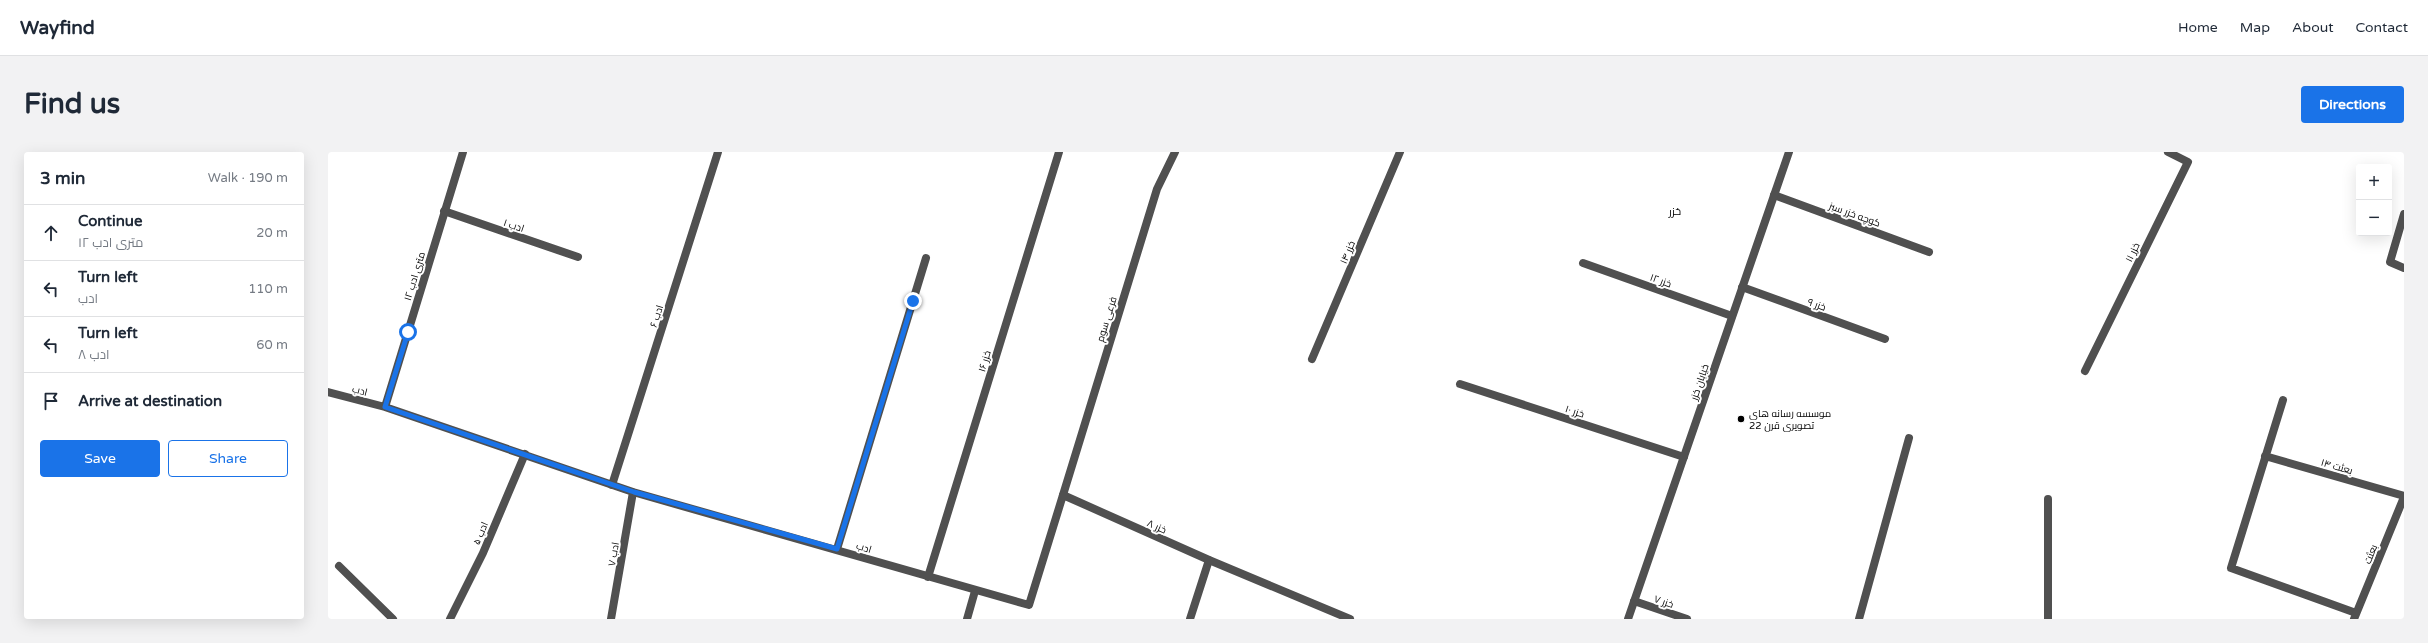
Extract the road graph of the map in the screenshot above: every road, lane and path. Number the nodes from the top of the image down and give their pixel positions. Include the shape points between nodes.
1 (463, 152) edge
2 (718, 152) edge
3 (1059, 152) edge
4 (1175, 152) edge
5 (1400, 152) edge
6 (1789, 152) edge
7 (2168, 152) edge
8 (1774, 195) junction
9 (444, 211) junction
10 (2404, 214) edge
11 (1929, 252) dead end
12 (578, 257) dead end
13 (926, 258) dead end
14 (1583, 263) dead end
15 (2404, 268) edge
16 (1742, 288) junction
17 (1732, 316) junction
18 (1885, 339) dead end
19 (1312, 359) dead end
20 (2085, 371) dead end
21 (1460, 384) dead end
22 (328, 392) edge
23 (2283, 400) dead end
24 (385, 407) junction
25 (1909, 438) dead end
26 (525, 454) junction
27 (2265, 456) junction
28 (1684, 457) junction
29 (612, 485) junction
30 (634, 492) junction
31 (1063, 495) junction
32 (2404, 497) edge
33 (2048, 499) dead end
34 (837, 549) junction
35 (1209, 560) junction
36 (339, 566) dead end
37 (928, 577) junction
38 (975, 591) junction
39 (1634, 601) junction
40 (2355, 616) edge
41 (393, 619) edge
42 (450, 619) edge
43 (611, 619) edge
44 (966, 619) edge
45 (1190, 619) edge
46 (1350, 619) edge
47 (1628, 619) edge
48 (1687, 619) edge
49 (1859, 619) edge
50 (2048, 619) edge

1 - 9 street, ۱۲ متری ادب
2 - 29 street, ادب ۶
3 - 37 street, خزر ۱۶
4 - 31 street, فرعی سوم via 1157,189
5 - 19 street, خزر ۱۴
6 - 8 street, خیابان خزر
7 - 20 street, خزر ۱۱ via 2188,162
8 - 11 street, کوچه خزر سبز
8 - 16 street, خیابان خزر
9 - 12 street, ادب ۱
9 - 24 street, ۱۲ متری ادب
10 - 15 street via 2390,262
13 - 34 street
14 - 17 street, خزر ۱۲
16 - 17 street, خیابان خزر
16 - 18 street, خزر ۹
17 - 28 street, خیابان خزر
21 - 28 street, خزر ۱۰
22 - 24 street, ادب
23 - 27 street
24 - 26 street, ادب
25 - 49 street
26 - 29 street, ادب
26 - 42 street, ادب ۵ via 483,553
27 - 32 street, بعثت ۱۴
27 - 40 street via 2230,568
28 - 39 street, خیابان خزر
29 - 30 street, ادب
30 - 34 street, ادب
30 - 43 street, ادب ۷
31 - 35 street, خزر ۸
31 - 38 street, ادب via 1029,605
32 - 40 street, بعثت
33 - 50 street
34 - 37 street, ادب
35 - 45 street
35 - 46 street, خزر ۸
36 - 41 street
37 - 38 street, ادب
38 - 44 street
39 - 47 street, خیابان خزر
39 - 48 street, خزر ۷

